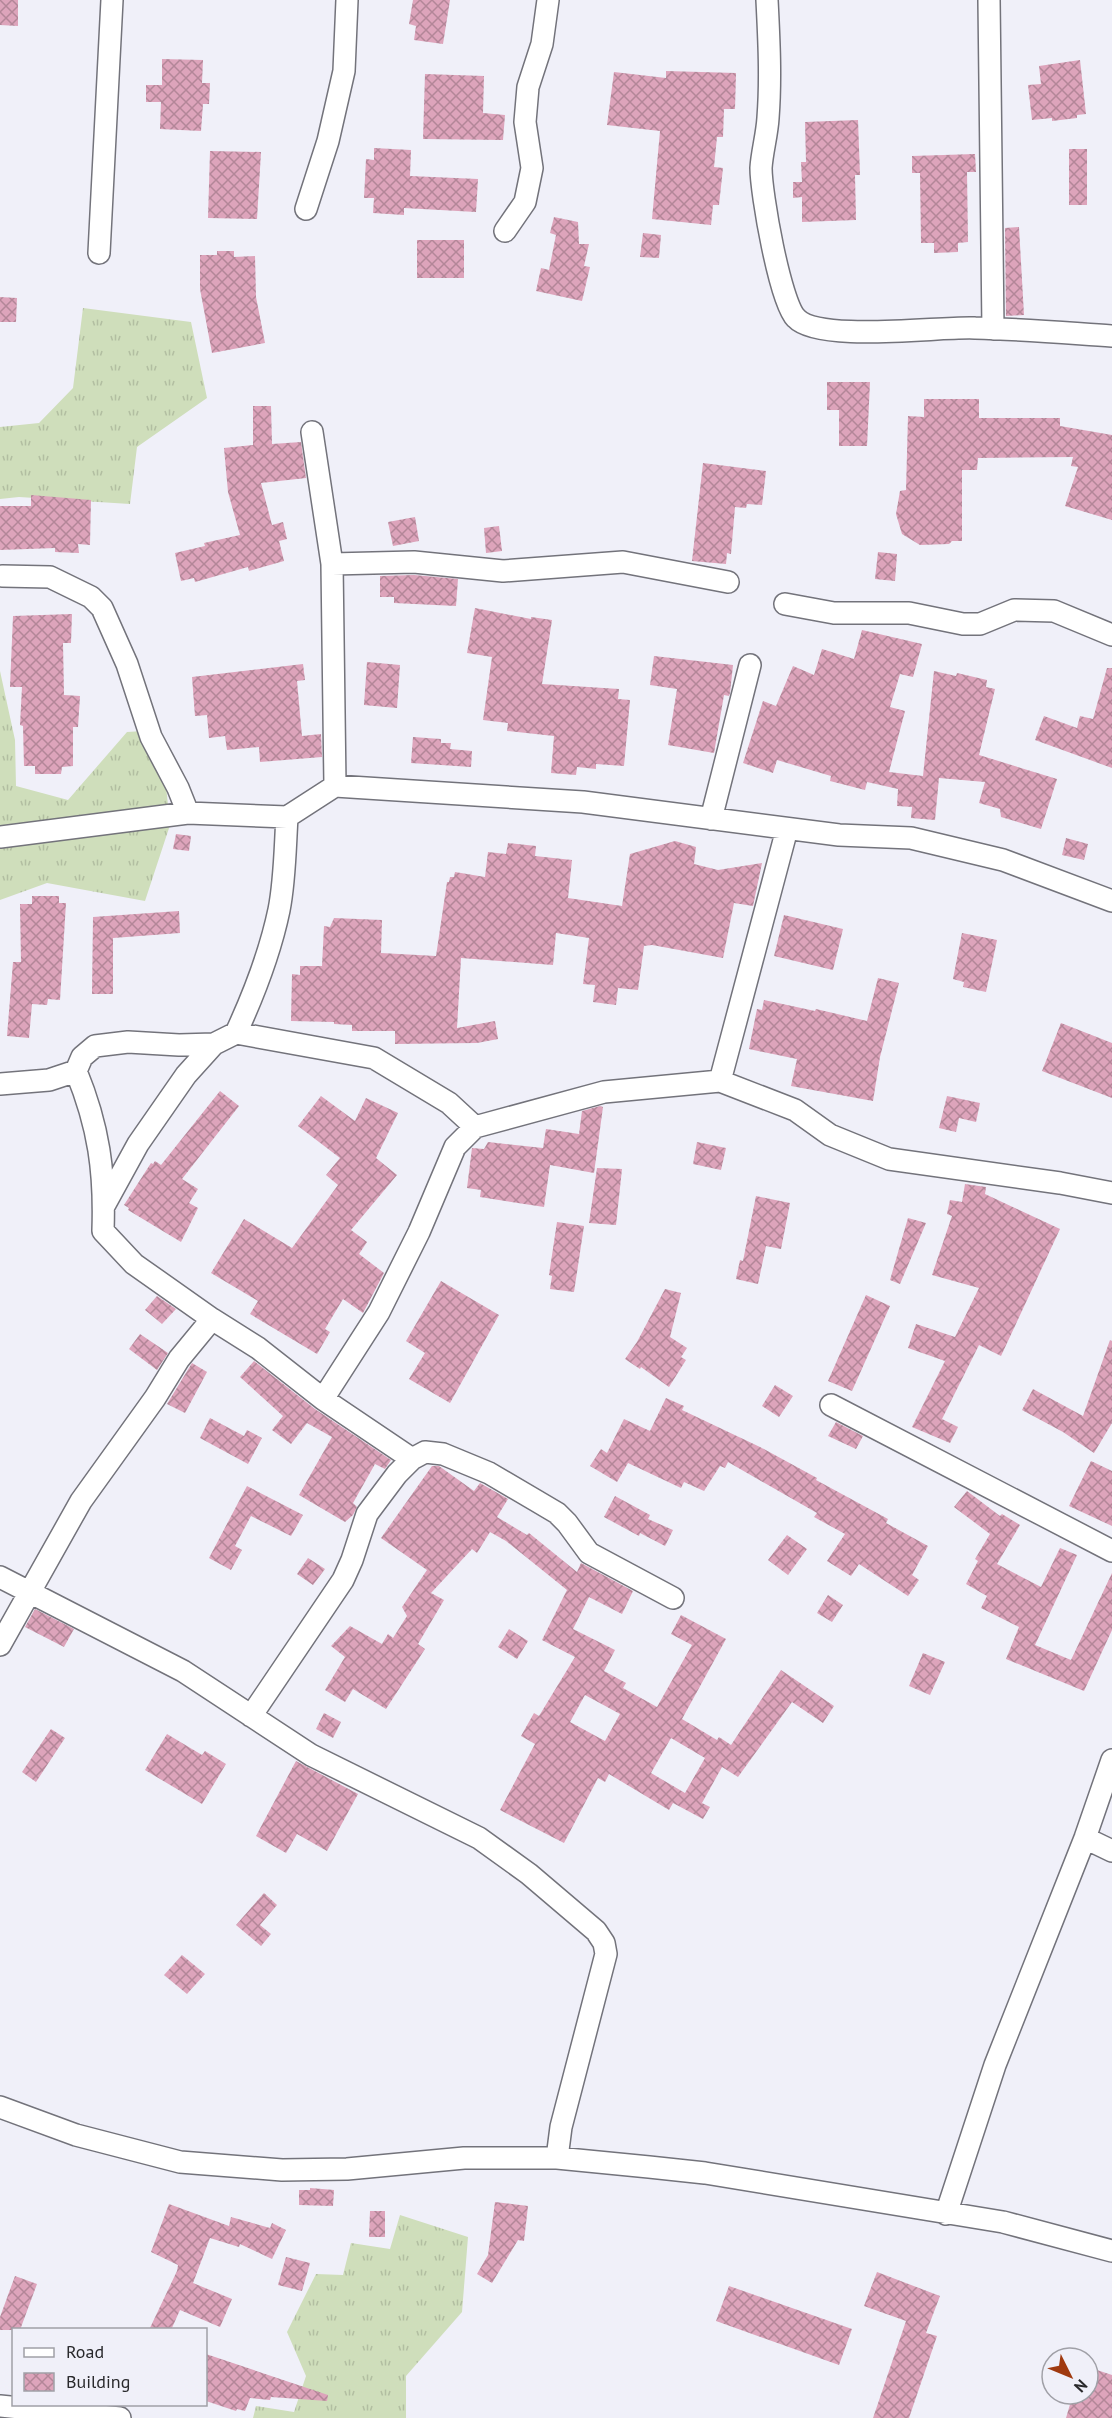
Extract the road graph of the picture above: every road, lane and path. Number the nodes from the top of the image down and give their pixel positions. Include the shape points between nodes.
1 (112, 0) edge
2 (347, 0) edge
3 (548, 0) edge
4 (767, 0) edge
5 (989, 0) edge
6 (306, 209) dead end
7 (505, 231) dead end
8 (99, 253) dead end
9 (993, 328) junction
10 (1112, 336) edge
11 (312, 432) dead end
12 (332, 564) junction
13 (2, 576) dead end
14 (728, 582) dead end
15 (785, 604) dead end
16 (1112, 635) edge
17 (750, 665) dead end
18 (335, 786) junction
19 (188, 813) junction
20 (287, 817) junction
21 (711, 819) junction
22 (787, 829) junction
23 (0, 837) edge
24 (1112, 901) edge
25 (236, 1033) junction
26 (214, 1044) junction
27 (76, 1071) junction
28 (720, 1081) junction
29 (0, 1084) edge
30 (475, 1126) junction
31 (1112, 1193) edge
32 (104, 1206) junction
33 (212, 1319) junction
34 (323, 1399) junction
35 (831, 1405) dead end
36 (412, 1459) junction
37 (1112, 1551) edge
38 (0, 1577) edge
39 (30, 1592) junction
40 (672, 1598) dead end
41 (0, 1645) edge
42 (251, 1716) junction
43 (1112, 1760) edge
44 (1085, 1838) junction
45 (1112, 1851) edge
46 (0, 2107) edge
47 (557, 2158) junction
48 (946, 2214) junction
49 (1112, 2251) edge
50 (0, 2406) edge
51 (120, 2418) edge

1 - 8 street
2 - 6 street via 344,71 328,141
3 - 7 street via 542,44 528,87 525,122 532,168 525,202
4 - 9 street via 770,87 761,168 766,213 787,304 796,319 811,326 893,333
5 - 9 street
9 - 10 street
11 - 12 street
12 - 14 street via 414,562 503,571 623,562
12 - 18 street
13 - 19 street via 50,577 92,597 102,609 127,664 151,737
15 - 16 street via 834,613 909,613 963,624 980,624 1014,610 1054,611
17 - 21 street
18 - 20 street
18 - 21 street via 583,802
19 - 20 street
19 - 23 street
20 - 25 street via 279,909 263,966
21 - 22 street
22 - 24 street via 839,836 911,838 1003,860
22 - 28 street
25 - 26 street
25 - 30 street via 374,1058 454,1106
26 - 27 street via 128,1042 95,1046 82,1057
26 - 32 street via 138,1144
27 - 29 street via 49,1080
27 - 32 street via 90,1104 101,1153
28 - 30 street via 604,1092
28 - 31 street via 795,1110 830,1135 889,1159
30 - 34 street via 455,1147 379,1312
32 - 33 street via 102,1232 134,1264
33 - 34 street via 258,1348
33 - 39 street via 179,1359 81,1501
34 - 36 street
35 - 37 street
36 - 40 street via 425,1452 443,1454 489,1473 557,1513 589,1553
36 - 42 street via 367,1514 343,1580
38 - 39 street
39 - 41 street
39 - 42 street via 183,1671
42 - 47 street via 311,1755 479,1838 529,1874 604,1942 606,1954
43 - 44 street
44 - 45 street
44 - 48 street via 994,2065
46 - 47 street via 121,2149 180,2162 245,2169 347,2169 464,2158
47 - 48 street via 705,2173
48 - 49 street via 1003,2222
50 - 51 street

